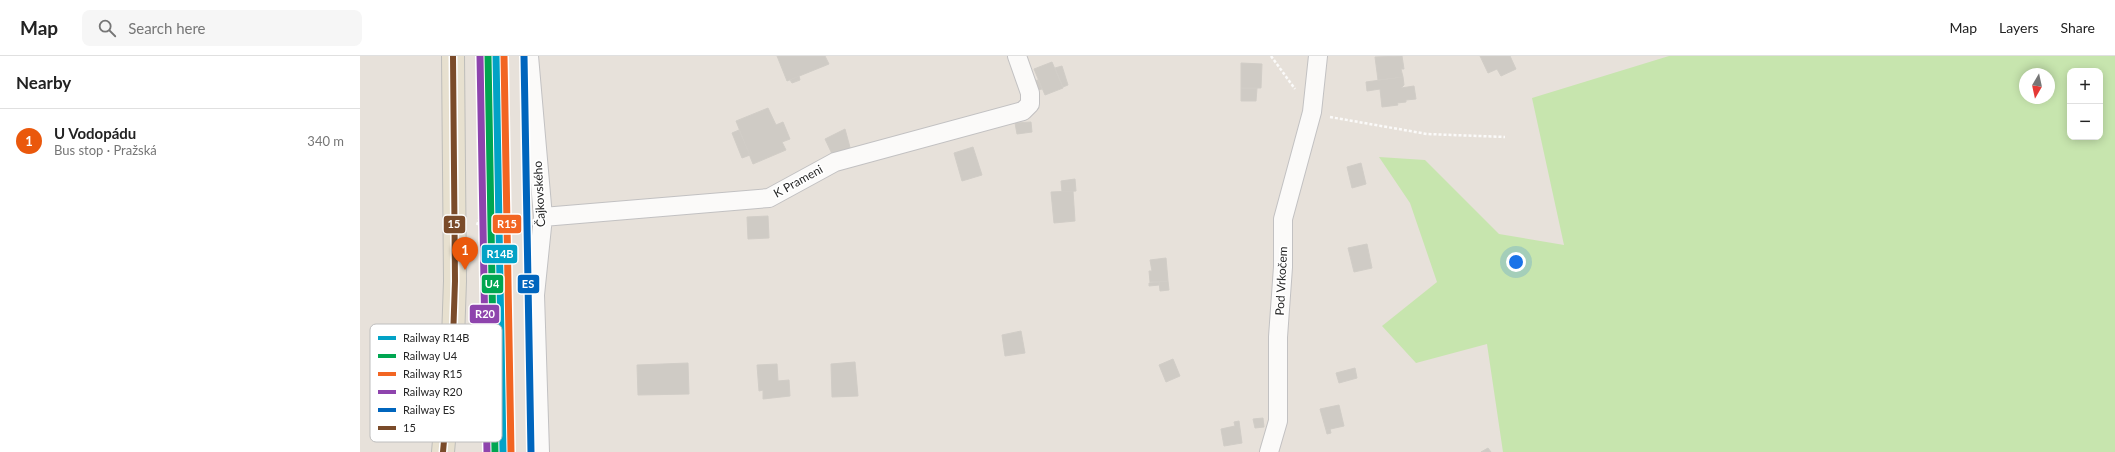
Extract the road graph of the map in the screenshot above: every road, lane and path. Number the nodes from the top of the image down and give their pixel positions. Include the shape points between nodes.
1 (453, 56) edge
2 (529, 56) edge
3 (1017, 56) edge
4 (1270, 56) edge
5 (1318, 56) edge
6 (1312, 112) junction
7 (1505, 137) dead end
8 (543, 217) junction
9 (475, 228) dead end
10 (454, 324) edge
11 (444, 442) edge
12 (443, 452) edge
13 (540, 452) edge
14 (1269, 452) edge

1 - 10 main road
2 - 8 street, Čajkovského
3 - 8 street, K Prameni via 1030,93 1030,104 1023,111 834,162 769,198
4 - 6 path
5 - 6 street, Pod Vrkočem
6 - 7 path via 1346,121 1427,134
6 - 14 street, Pod Vrkočem via 1283,218 1283,267 1278,337 1278,421
8 - 9 path via 480,217
8 - 13 street, Čajkovského via 535,295
11 - 12 main road

